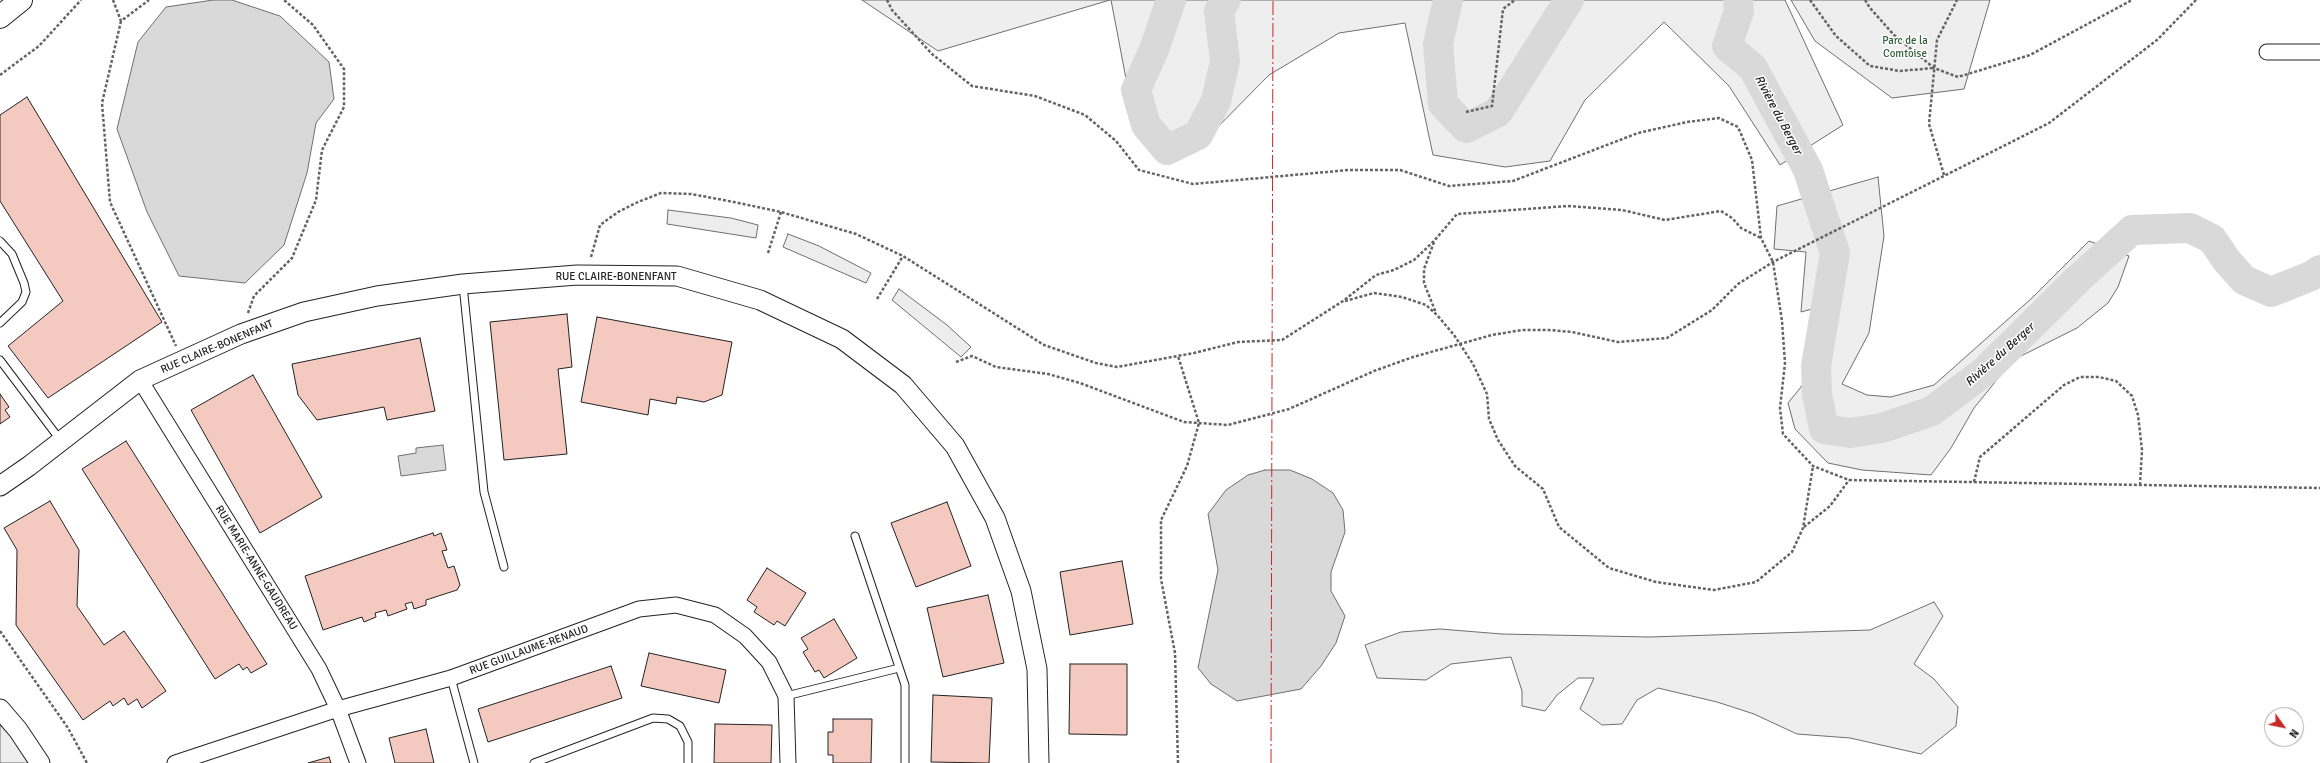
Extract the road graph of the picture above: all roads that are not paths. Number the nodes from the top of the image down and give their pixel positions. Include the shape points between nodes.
1 (21, 0) edge
2 (0, 17) edge
3 (2267, 52) dead end
4 (2320, 52) edge
5 (0, 241) edge
6 (463, 284) junction
7 (0, 323) edge
8 (0, 360) edge
9 (140, 380) junction
10 (61, 441) junction
11 (29, 466) junction
12 (0, 486) edge
13 (0, 500) edge
14 (855, 536) dead end
15 (504, 567) dead end
16 (899, 668) junction
17 (451, 678) junction
18 (786, 696) junction
19 (0, 709) edge
20 (338, 709) junction
21 (40, 763) edge
22 (175, 763) edge
23 (358, 763) edge
24 (474, 763) edge
25 (534, 763) edge
26 (688, 763) edge
27 (788, 763) edge
28 (905, 763) edge
29 (1039, 763) edge

1 - 2 highway
3 - 4 street
5 - 7 lane via 12,254 26,292 22,302
6 - 9 street, RUE CLAIRE-BONENFANT via 377,296 304,312 241,334
6 - 15 lane via 484,492
6 - 29 street, RUE CLAIRE-BONENFANT via 586,275 678,276 760,300 842,339 903,385 955,446 995,518 1021,591 1037,669
8 - 10 lane
9 - 10 street, RUE CLAIRE-BONENFANT
9 - 20 street, RUE MARIE-ANNE-GAUDREAU via 319,669
10 - 11 street, RUE CLAIRE-BONENFANT
11 - 12 street, RUE CLAIRE-BONENFANT
11 - 13 street, RUE CLAIRE-BONENFANT
14 - 16 lane
16 - 18 lane
16 - 28 lane via 905,685
17 - 18 street, RUE GUILLAUME-RENAUD via 640,609 676,605 714,615 745,636 769,662
17 - 20 street, RUE GUILLAUME-RENAUD
17 - 24 lane
18 - 27 street, RUE GUILLAUME-RENAUD
19 - 21 street
20 - 22 street, RUE GUILLAUME-RENAUD
20 - 23 street, RUE MARIE-ANNE-GAUDREAU
25 - 26 lane via 653,718 668,718 680,726 688,742

